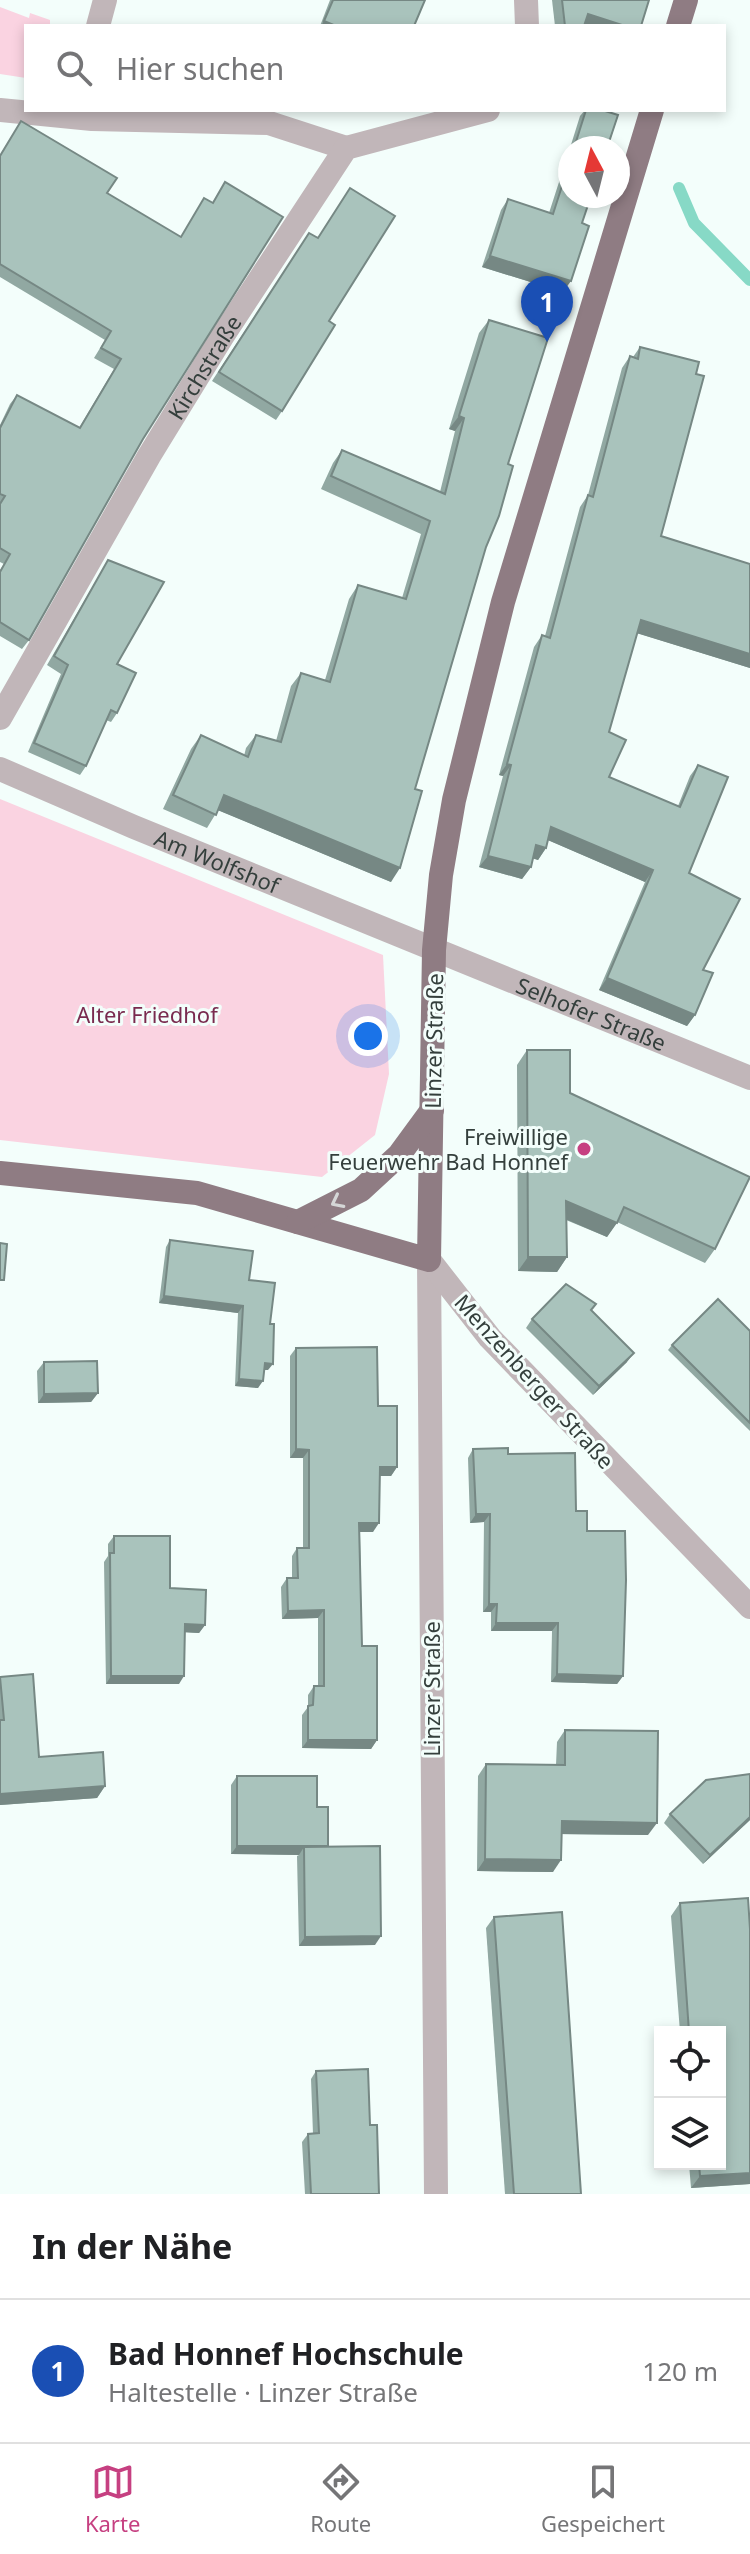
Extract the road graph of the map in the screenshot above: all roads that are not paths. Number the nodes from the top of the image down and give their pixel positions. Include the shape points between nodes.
1 (105, 0) edge
2 (526, 0) edge
3 (686, 0) edge
4 (99, 24) edge
5 (527, 24) edge
6 (679, 24) edge
7 (0, 110) edge
8 (24, 111) edge
9 (37, 112) edge
10 (481, 112) edge
11 (651, 112) edge
12 (93, 115) edge
13 (346, 148) junction
14 (0, 718) edge
15 (0, 769) edge
16 (434, 950) junction
17 (750, 1078) edge
18 (432, 1110) junction
19 (0, 1173) edge
20 (298, 1222) junction
21 (429, 1260) junction
22 (750, 1607) edge
23 (436, 2194) edge

1 - 4 street
2 - 5 street
3 - 6 main road
7 - 8 street
9 - 12 street
10 - 13 street
11 - 16 main road, Linzer Straße via 503,602 454,800
12 - 13 street via 269,123
13 - 14 street, Kirchstraße via 149,456
15 - 16 street, Am Wolfshof
16 - 17 street, Selhofer Straße
16 - 18 main road, Linzer Straße
18 -> 20 main road via 399,1155 361,1190
18 - 21 main road, Linzer Straße
19 - 20 main road via 197,1193
20 - 21 main road
21 - 22 street, Menzenberger Straße via 499,1348
21 - 23 street, Linzer Straße

